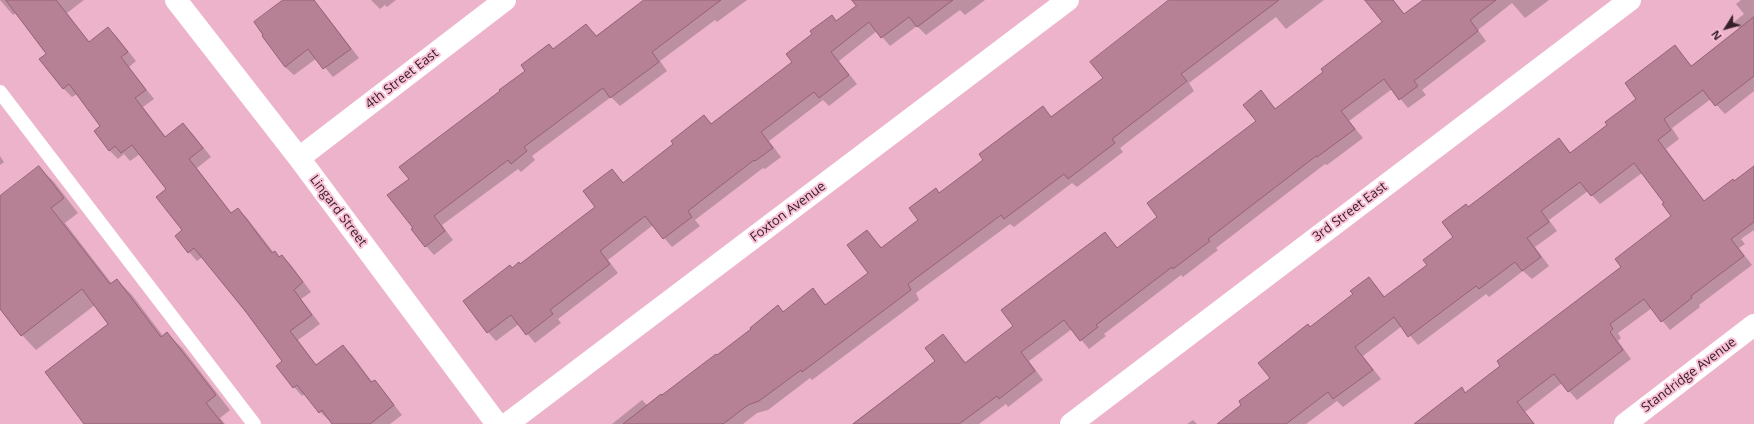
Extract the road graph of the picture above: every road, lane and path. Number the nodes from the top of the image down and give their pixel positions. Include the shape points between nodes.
1 (176, 0) edge
2 (505, 0) edge
3 (1068, 0) edge
4 (1620, 3) edge
5 (0, 92) edge
6 (299, 158) junction
7 (1754, 325) edge
8 (254, 424) edge
9 (497, 424) edge
10 (507, 424) edge
11 (1071, 424) edge
12 (1625, 424) edge

1 - 6 street, Lingard Street
2 - 6 street, 4th Street East
3 - 10 street, Foxton Avenue
4 - 11 street, 3rd Street East
5 - 8 lane
6 - 9 street, Lingard Street
7 - 12 street, Standridge Avenue

